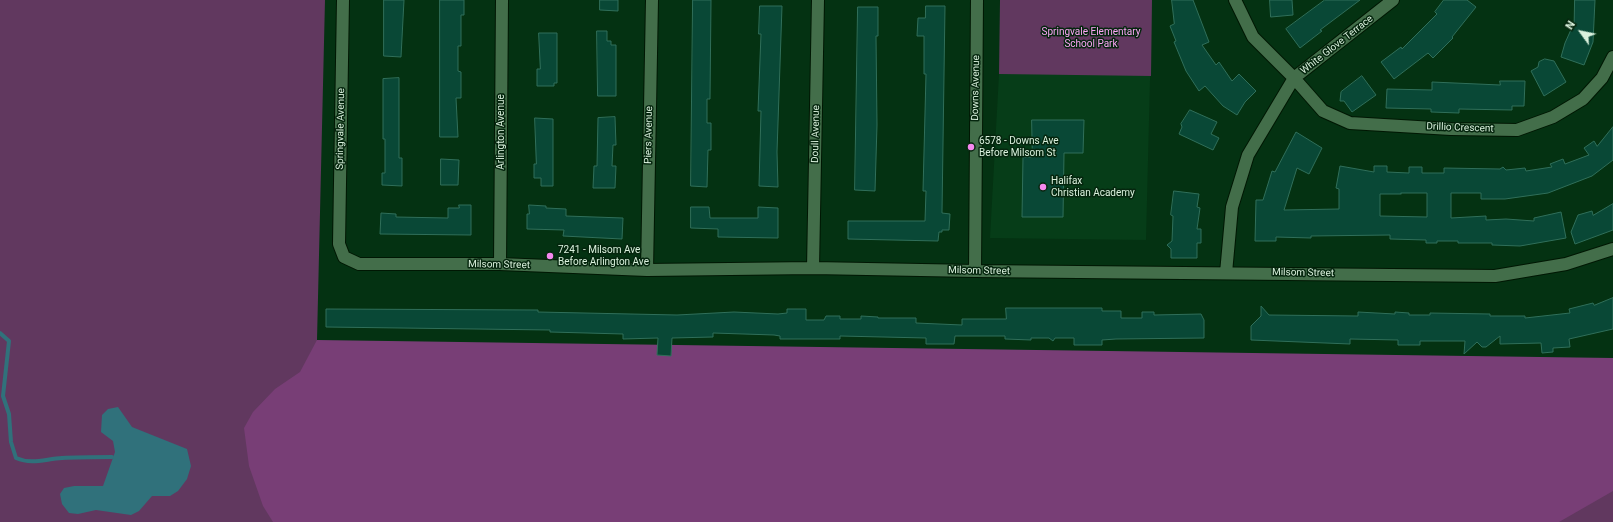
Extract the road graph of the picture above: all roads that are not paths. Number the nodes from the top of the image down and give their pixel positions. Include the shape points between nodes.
1 (343, 0) edge
2 (502, 0) edge
3 (652, 0) edge
4 (818, 0) edge
5 (977, 0) edge
6 (1235, 0) edge
7 (1393, 0) edge
8 (1613, 57) edge
9 (1294, 78) junction
10 (1613, 249) edge
11 (344, 257) joint
12 (500, 264) junction
13 (813, 268) junction
14 (647, 270) junction
15 (975, 272) junction
16 (1226, 273) junction

1 - 11 street, Springvale Avenue via 338,244
2 - 12 street, Arlington Avenue
3 - 14 street, Piers Avenue
4 - 13 street, Doull Avenue
5 - 15 street, Downs Avenue
6 - 9 street, Drillio Crescent via 1253,37
7 - 9 street, White Glove Terrace
8 - 9 street, Drillio Crescent via 1602,78 1583,99 1553,117 1517,130 1350,123 1323,111
9 - 16 street, White Glove Terrace via 1248,155 1232,207
10 - 16 street, Milsom Street via 1566,264 1495,276
11 - 12 street, Milsom Street via 359,264
12 - 14 street, Milsom Street
13 - 14 street, Milsom Street
13 - 15 street, Milsom Street
15 - 16 street, Milsom Street

